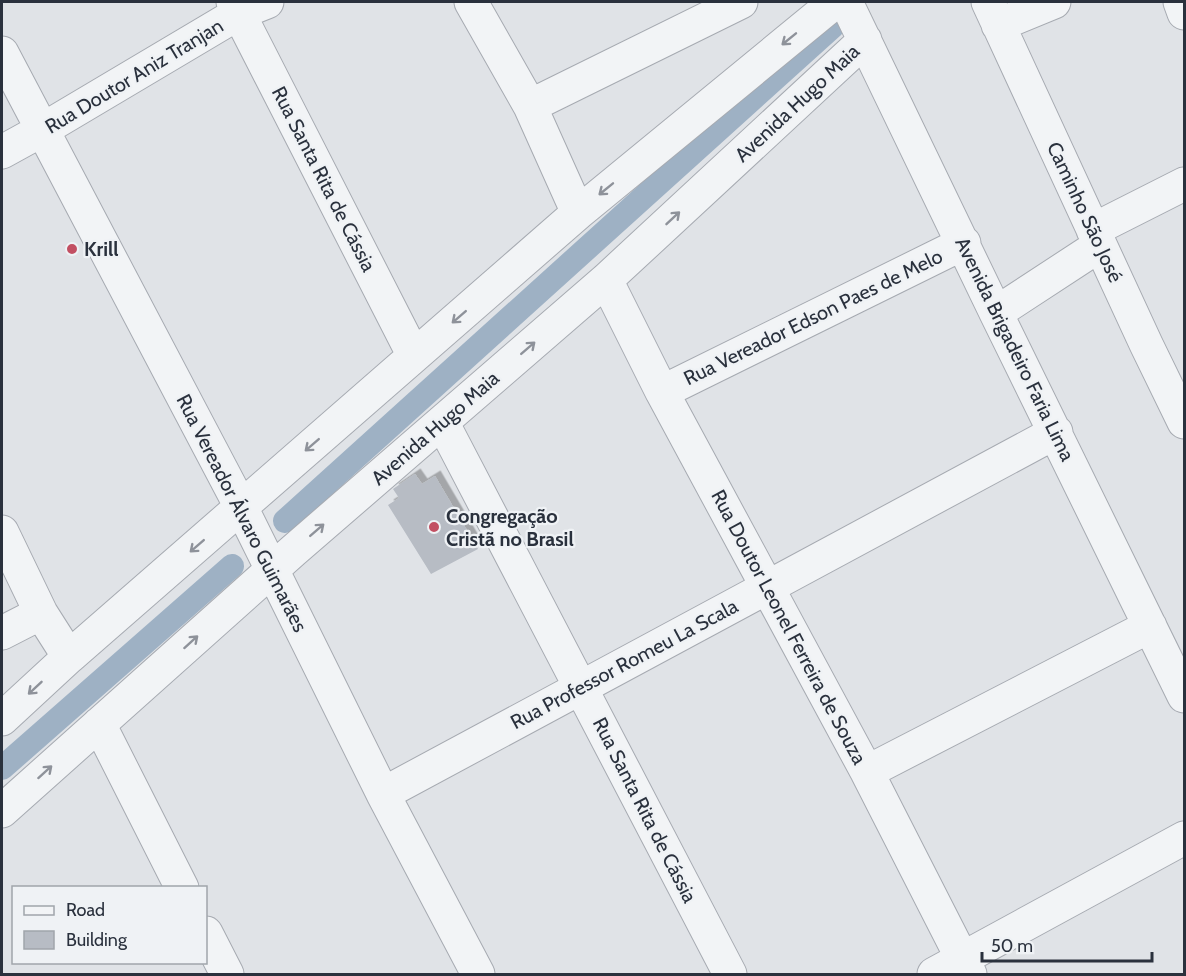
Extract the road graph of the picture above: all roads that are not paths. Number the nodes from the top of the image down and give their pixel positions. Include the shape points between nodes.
1 (471, 2) edge
2 (741, 2) edge
3 (835, 2) edge
4 (846, 2) edge
5 (1054, 2) edge
6 (1180, 2) edge
7 (246, 5) edge
8 (993, 13) edge
9 (1185, 14) edge
10 (865, 40) junction
11 (2, 53) edge
12 (530, 106) junction
13 (42, 130) junction
14 (2, 152) edge
15 (1185, 184) edge
16 (578, 213) junction
17 (1097, 237) junction
18 (964, 243) junction
19 (606, 280) junction
20 (996, 313) junction
21 (414, 356) junction
22 (662, 392) junction
23 (442, 422) junction
24 (1185, 422) edge
25 (1056, 432) junction
26 (2, 532) edge
27 (258, 541) junction
28 (767, 588) junction
29 (42, 613) junction
30 (1150, 626) junction
31 (2, 633) edge
32 (69, 657) junction
33 (581, 687) junction
34 (1185, 696) edge
35 (2, 719) edge
36 (99, 724) junction
37 (867, 772) junction
38 (383, 794) junction
39 (2, 811) edge
40 (1185, 838) edge
41 (181, 886) edge
42 (207, 935) edge
43 (966, 967) edge
44 (227, 975) edge
45 (478, 975) edge
46 (730, 975) edge
47 (934, 975) edge

1 - 12 street
2 - 12 street
3 -> 16 street, Avenida Hugo Maia
4 - 10 street, Avenida Brigadeiro Faria Lima
5 - 8 street
6 - 9 street
7 - 13 street, Rua Doutor Aniz Tranjan
7 - 21 street, Rua Santa Rita de Cássia
8 - 17 street, Caminho São José
10 - 18 street, Avenida Brigadeiro Faria Lima
19 -> 10 street, Avenida Hugo Maia
11 - 13 street, Rua Vereador Álvaro Guimarães
12 - 16 street
13 - 14 street, Rua Doutor Aniz Tranjan
13 - 27 street, Rua Vereador Álvaro Guimarães
15 - 17 street
16 -> 21 street, Avenida Hugo Maia
17 - 20 street
17 - 24 street, Caminho São José
18 - 20 street, Avenida Brigadeiro Faria Lima
18 - 22 street, Rua Vereador Edson Paes de Melo
19 - 22 street, Rua Doutor Leonel Ferreira de Souza
23 -> 19 street, Avenida Hugo Maia
20 - 25 street, Avenida Brigadeiro Faria Lima
21 -> 27 street, Avenida Hugo Maia
22 - 28 street, Rua Doutor Leonel Ferreira de Souza
27 -> 23 street, Avenida Hugo Maia
23 - 33 street, Rua Santa Rita de Cássia
25 - 28 street, Rua Professor Romeu La Scala
25 - 30 street, Avenida Brigadeiro Faria Lima
26 - 29 street
27 -> 32 street, Avenida Hugo Maia
36 -> 27 street, Avenida Hugo Maia
27 - 38 street, Rua Vereador Álvaro Guimarães
28 - 33 street, Rua Professor Romeu La Scala
28 - 37 street, Rua Doutor Leonel Ferreira de Souza
29 - 31 street
29 - 32 street
30 - 34 street, Avenida Brigadeiro Faria Lima
30 - 37 street
32 -> 35 street, Avenida Hugo Maia
33 - 38 street, Rua Professor Romeu La Scala
33 - 46 street, Rua Santa Rita de Cássia
39 -> 36 street, Avenida Hugo Maia
36 - 41 street
37 - 43 street, Rua Doutor Leonel Ferreira de Souza
38 - 45 street, Rua Vereador Álvaro Guimarães
40 - 43 street
42 - 44 street
43 - 47 street

